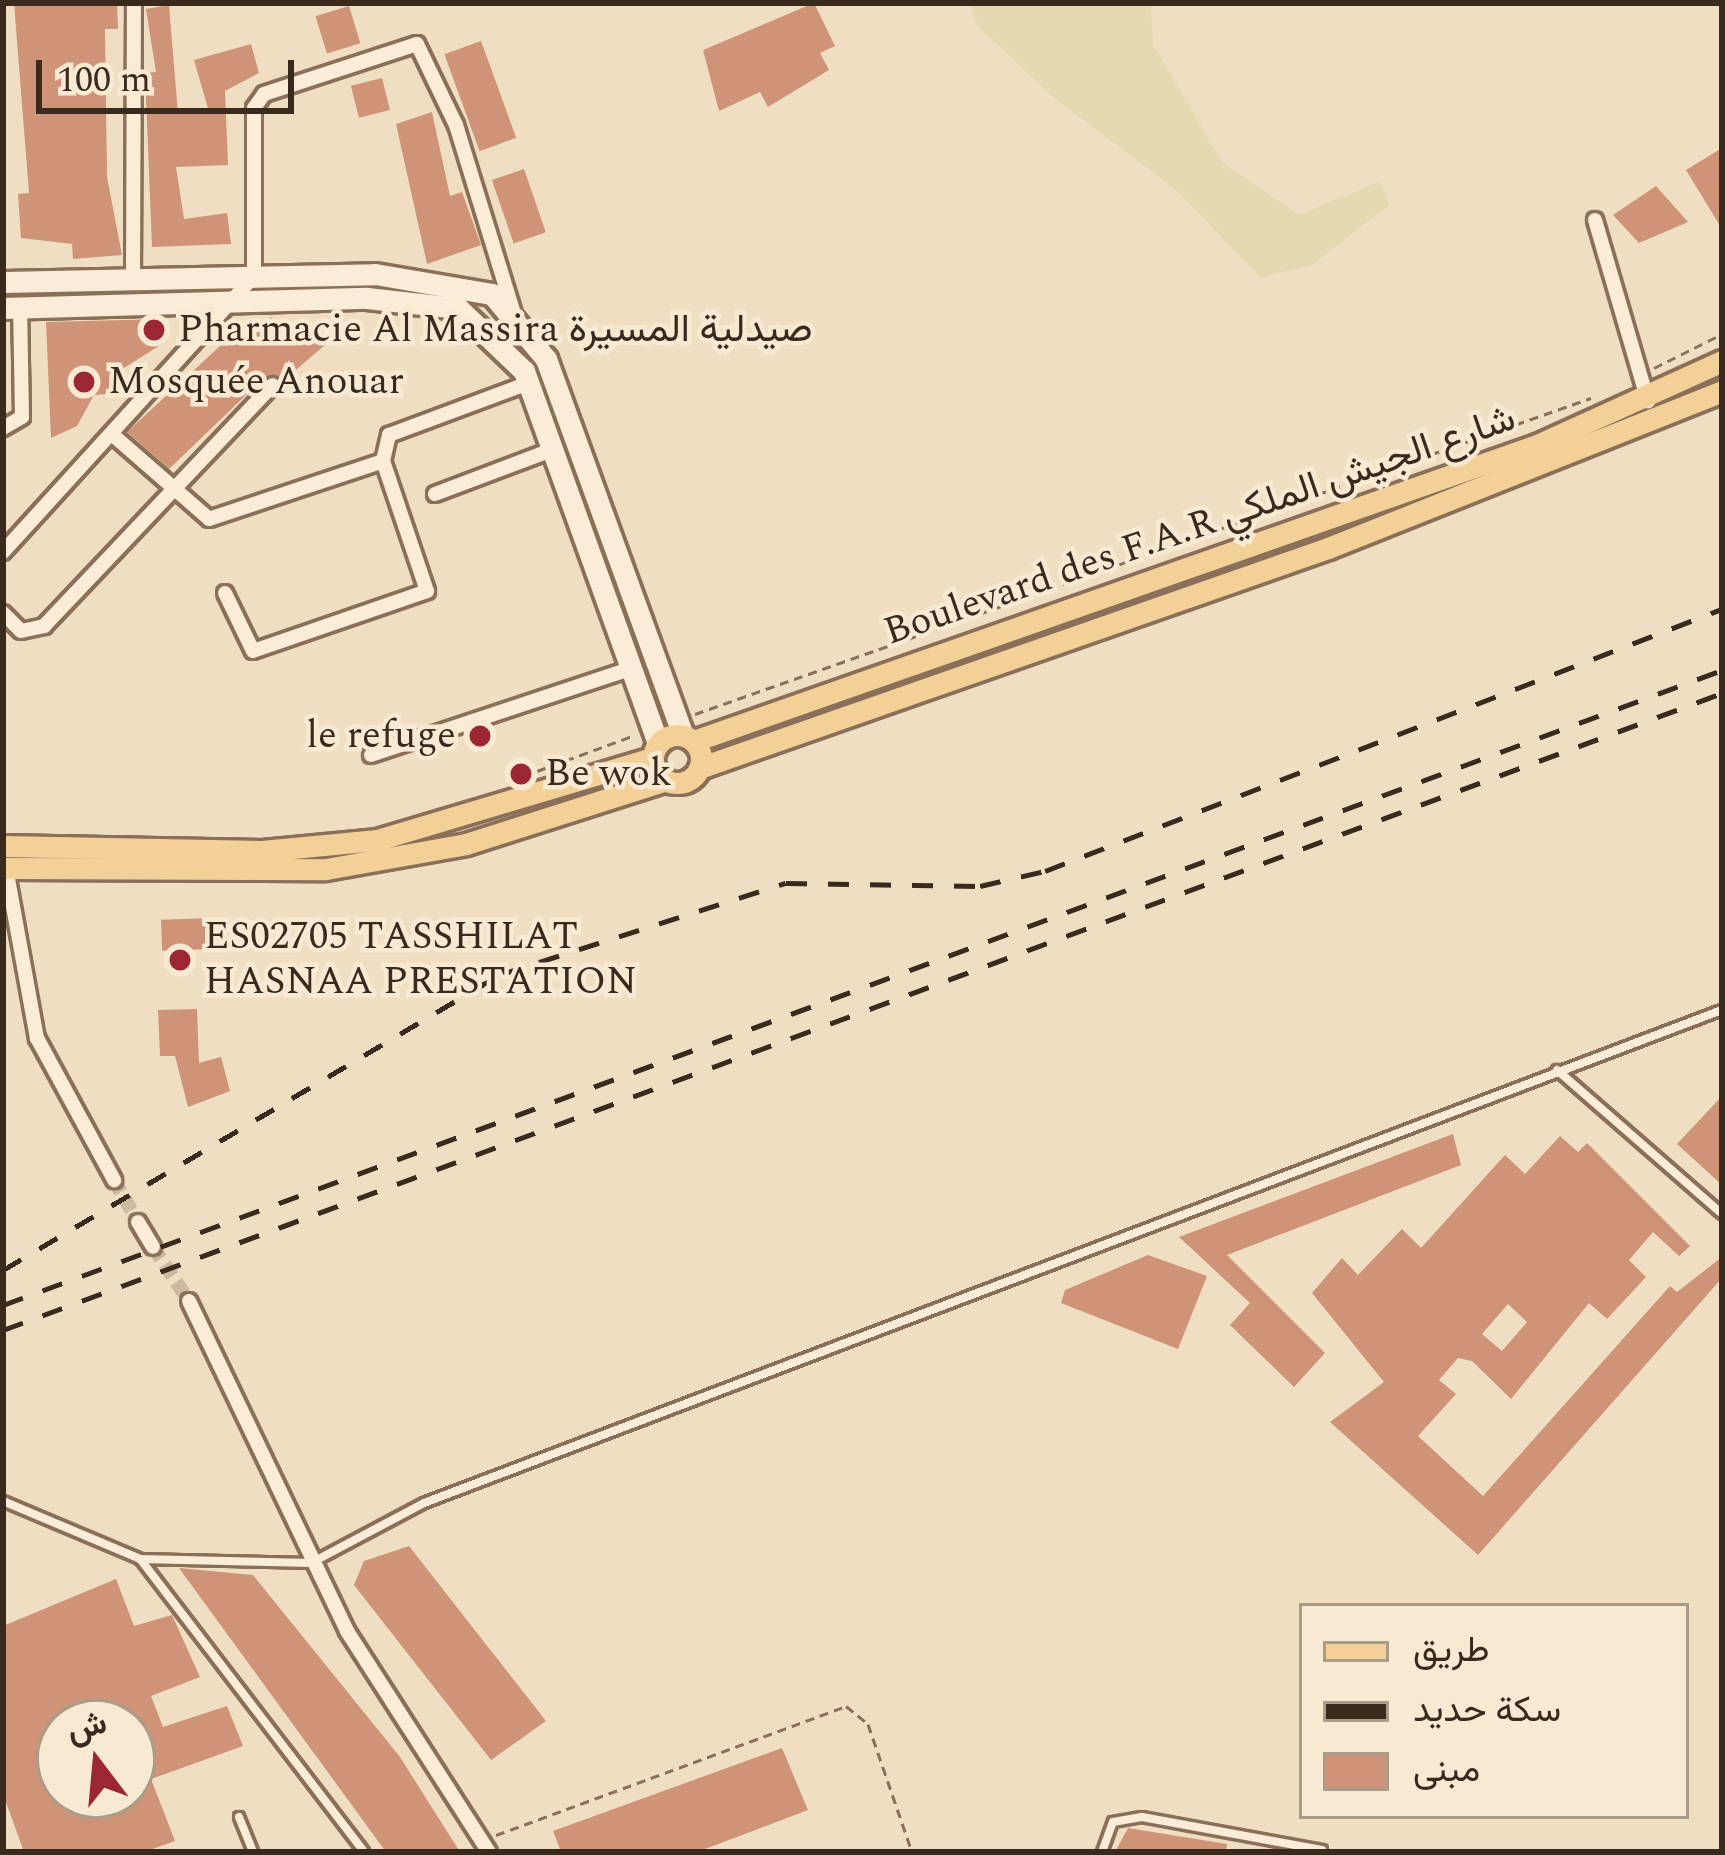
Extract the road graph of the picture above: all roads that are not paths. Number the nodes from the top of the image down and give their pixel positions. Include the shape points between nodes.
1 (134, 3) edge
2 (1594, 220) dead end
3 (254, 276) junction
4 (133, 280) junction
5 (3, 283) edge
6 (232, 302) junction
7 (12, 308) edge
8 (514, 314) junction
9 (1722, 361) edge
10 (529, 383) junction
11 (273, 385) dead end
12 (1722, 391) edge
13 (1648, 401) junction
14 (3, 428) edge
15 (114, 436) junction
16 (554, 449) junction
17 (383, 461) junction
18 (177, 491) junction
19 (435, 494) dead end
20 (3, 552) edge
21 (225, 593) dead end
22 (3, 613) edge
23 (632, 668) junction
24 (684, 732) junction
25 (654, 743) junction
26 (371, 755) dead end
27 (700, 768) junction
28 (664, 781) junction
29 (4, 860) edge
30 (1722, 1010) edge
31 (1556, 1069) junction
32 (115, 1180) tunnel mouth
33 (1722, 1214) edge
34 (138, 1222) tunnel mouth
35 (153, 1247) tunnel mouth
36 (189, 1301) tunnel mouth
37 (3, 1501) edge
38 (140, 1559) junction
39 (311, 1563) junction
40 (239, 1817) dead end
41 (486, 1846) edge
42 (1322, 1850) edge
43 (253, 1852) edge
44 (364, 1852) edge
45 (1102, 1852) edge

1 - 4 street
2 - 13 street
3 - 4 main road
3 - 6 street
3 - 8 main road via 448,279
3 - 8 street via 256,100 406,42 424,51 456,125
4 - 5 main road
6 - 7 main road
6 - 10 main road via 405,298 458,308 508,345
6 - 15 street
7 - 14 street via 22,417
8 - 24 main road via 551,371
9 - 13 main road, Boulevard des F.A.R شارع الجيش الملكي
10 - 16 main road
10 - 17 street via 389,435
11 - 18 street
12 - 27 main road, Boulevard des F.A.R شارع الجيش الملكي via 1328,548
13 - 24 main road, Boulevard des F.A.R شارع الجيش الملكي
15 - 18 street
15 - 20 street
16 - 19 street
16 - 23 main road
17 - 18 street via 218,518
17 - 21 street via 427,591 253,651
18 - 22 street via 38,630
23 - 25 main road
23 - 26 street
24 - 25 main road, Boulevard des F.A.R شارع الجيش الملكي
24 - 27 main road
25 - 28 main road
25 - 29 main road, Boulevard des F.A.R شارع الجيش الملكي via 376,840
27 - 28 main road, Boulevard des F.A.R شارع الجيش الملكي
28 - 29 main road, Boulevard des F.A.R شارع الجيش الملكي via 466,844 326,869
29 - 32 street via 37,1038
30 - 31 lane
31 - 33 lane
31 - 39 lane via 424,1504
34 - 35 street
36 - 39 street
37 - 38 lane
38 - 39 lane
38 - 44 lane
39 - 41 street
40 - 43 lane
42 - 45 lane via 1142,1817 1113,1822

